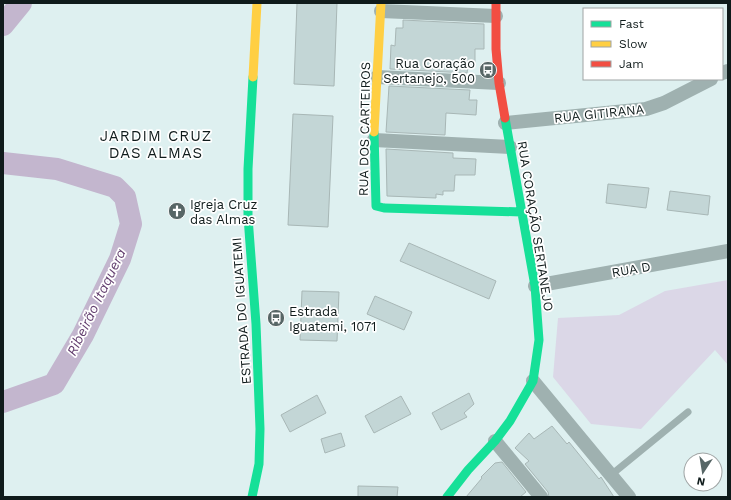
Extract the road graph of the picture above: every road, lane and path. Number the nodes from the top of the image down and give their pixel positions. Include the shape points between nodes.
1 (257, 3) edge
2 (381, 7) edge
3 (496, 9) edge
4 (377, 77) junction
5 (709, 80) edge
6 (498, 83) junction
7 (505, 123) junction
8 (374, 140) junction
9 (510, 147) junction
10 (521, 212) junction
11 (728, 251) edge
12 (535, 286) junction
13 (533, 381) junction
14 (688, 412) dead end
15 (495, 441) junction
16 (611, 475) junction
17 (452, 495) edge
18 (252, 497) edge
19 (541, 497) edge
20 (629, 497) edge

1 - 18 street, ESTRADA DO IGUATEMI via 248,217 257,338 260,430 259,464
2 - 3 street
2 - 4 street, RUA DOS CARTEIROS
3 - 6 street, RUA CORAÇÃO SERTANEJO
4 - 6 street
4 - 8 street, RUA DOS CARTEIROS
5 - 7 street, RUA GITIRANA via 646,110
6 - 7 street, RUA CORAÇÃO SERTANEJO
7 - 9 street, RUA CORAÇÃO SERTANEJO
8 - 9 street
8 - 10 street, RUA DOS CARTEIROS via 375,201 376,206 380,208
9 - 10 street, RUA CORAÇÃO SERTANEJO
10 - 12 street, RUA CORAÇÃO SERTANEJO
11 - 12 street, RUA D
12 - 13 street, RUA CORAÇÃO SERTANEJO via 539,340
13 - 15 street, RUA CORAÇÃO SERTANEJO
13 - 16 street
14 - 16 lane
15 - 17 street, RUA CORAÇÃO SERTANEJO
15 - 19 street
16 - 20 street

